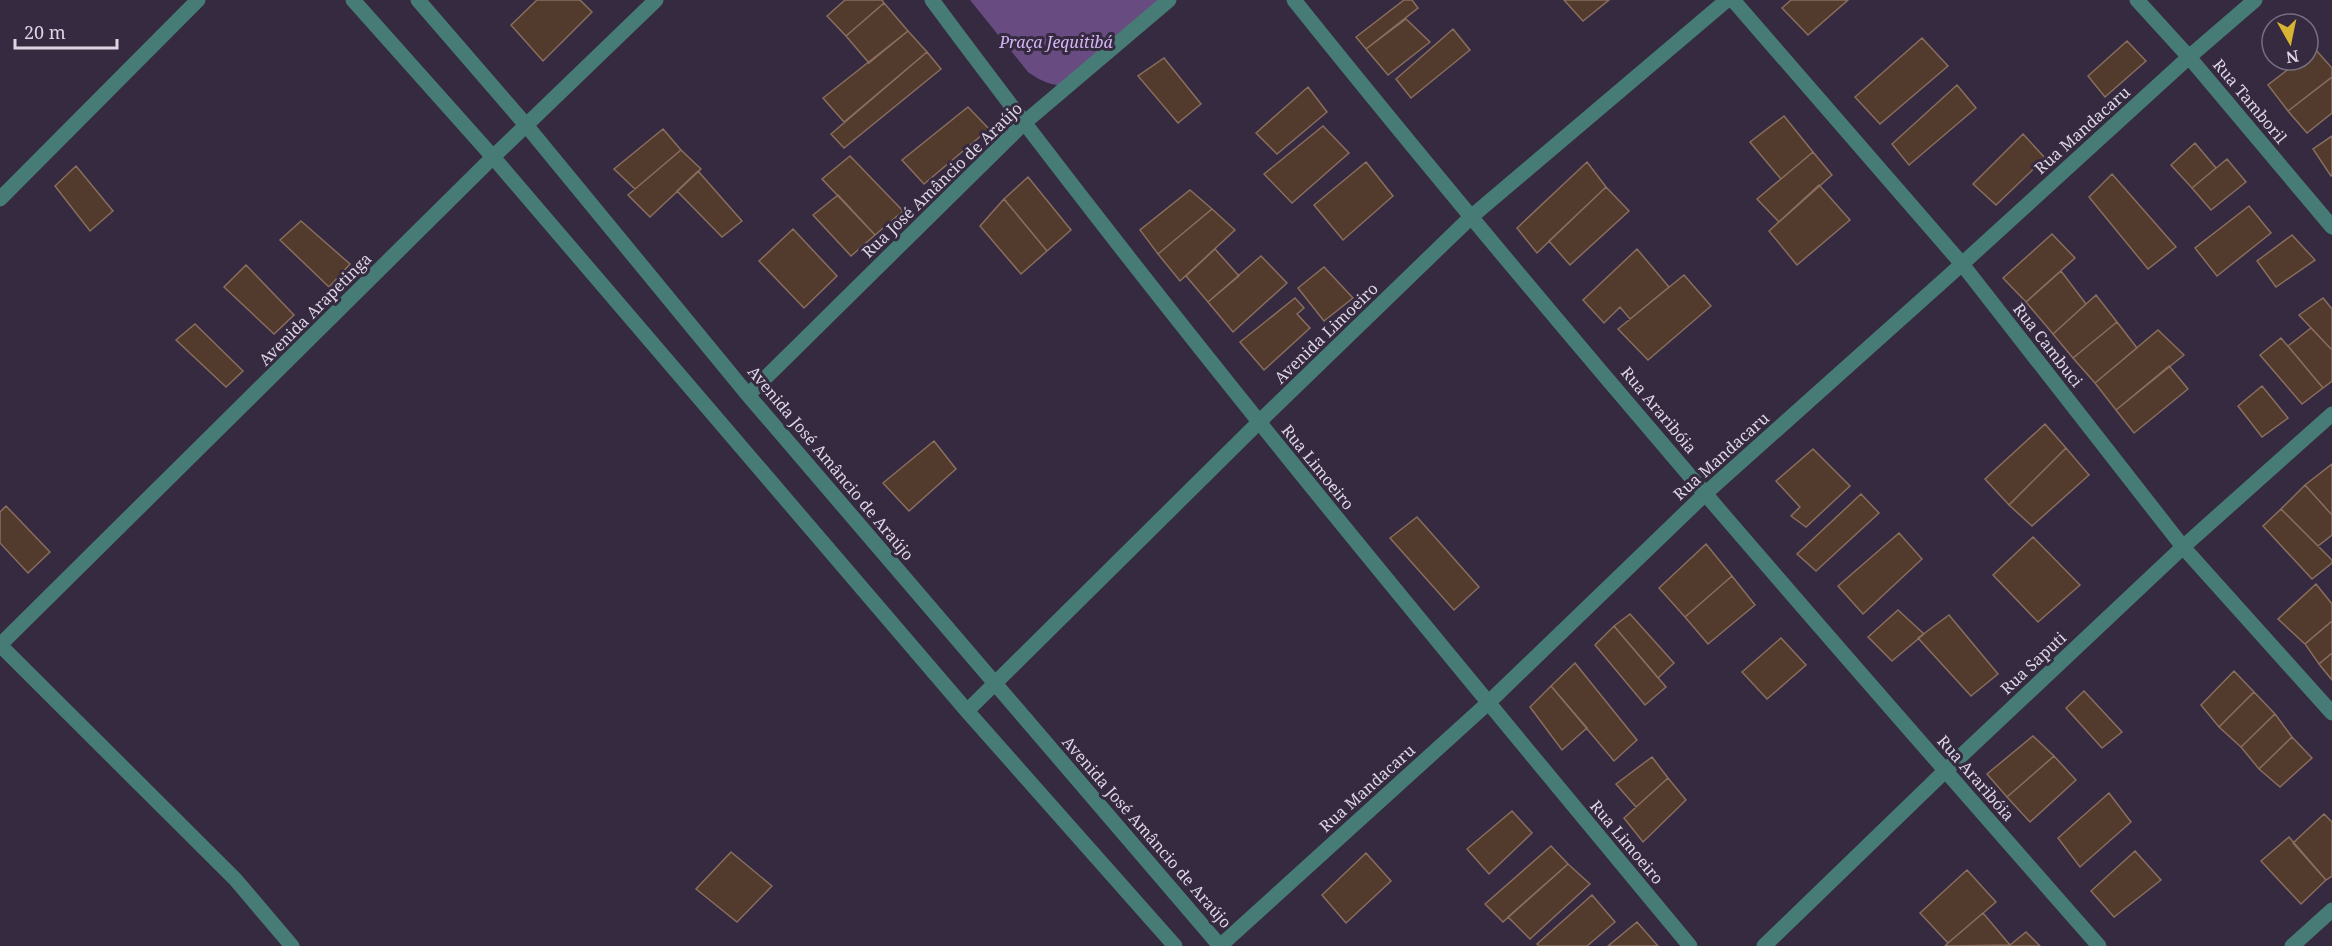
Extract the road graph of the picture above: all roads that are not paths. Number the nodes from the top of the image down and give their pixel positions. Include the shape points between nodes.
1 (198, 0) edge
2 (353, 0) edge
3 (418, 0) edge
4 (656, 0) edge
5 (932, 0) edge
6 (1168, 0) edge
7 (1294, 0) edge
8 (1727, 0) edge
9 (1733, 0) edge
10 (2137, 0) edge
11 (2255, 0) edge
12 (2189, 57) junction
13 (1024, 123) junction
14 (526, 125) junction
15 (493, 157) junction
16 (0, 199) edge
17 (1471, 217) junction
18 (2332, 227) edge
19 (1962, 264) junction
20 (748, 395) junction
21 (2332, 414) edge
22 (1258, 423) junction
23 (1706, 493) junction
24 (2183, 547) junction
25 (0, 645) edge
26 (995, 683) junction
27 (1488, 703) junction
28 (967, 711) junction
29 (2332, 713) edge
30 (1945, 771) junction
31 (2332, 910) edge
32 (292, 946) edge
33 (1175, 946) edge
34 (1220, 946) edge
35 (1690, 946) edge
36 (1764, 946) edge
37 (2099, 946) edge
38 (2292, 946) edge

1 - 16 street
2 - 15 street
3 - 14 street, Avenida José Amâncio de Araújo
4 - 14 street, Avenida Arapetinga
5 - 13 street, Rua Limoeiro
6 - 13 street, Rua José Amâncio de Araújo
7 - 17 street, Rua Araribóia
8 - 17 street, Avenida Limoeiro
9 - 19 street, Rua Cambuci
10 - 12 street, Rua Tamboril
11 - 12 street, Rua Mandacaru
12 - 18 street, Rua Tamboril
12 - 19 street, Rua Mandacaru
13 - 20 street, Rua José Amâncio de Araújo
13 - 22 street, Rua Limoeiro
14 - 15 street, Avenida Arapetinga
14 - 20 street, Avenida José Amâncio de Araújo
15 - 25 street, Avenida Arapetinga
15 - 28 street
17 - 22 street, Avenida Limoeiro
17 - 23 street, Rua Araribóia
19 - 23 street, Rua Mandacaru
19 - 24 street, Rua Cambuci
20 - 26 street, Avenida José Amâncio de Araújo
21 - 24 street, Rua Saputi
22 - 26 street, Avenida Limoeiro
22 - 27 street, Rua Limoeiro
23 - 27 street, Rua Mandacaru
23 - 30 street, Rua Araribóia
24 - 29 street, Rua Cambuci
24 - 30 street, Rua Saputi
25 - 32 street via 235,879
26 - 28 street, Avenida Limoeiro
26 - 34 street, Avenida José Amâncio de Araújo
27 - 34 street, Rua Mandacaru
27 - 35 street, Rua Limoeiro
28 - 33 street
30 - 36 street, Rua Saputi
30 - 37 street, Rua Araribóia
31 - 38 street

